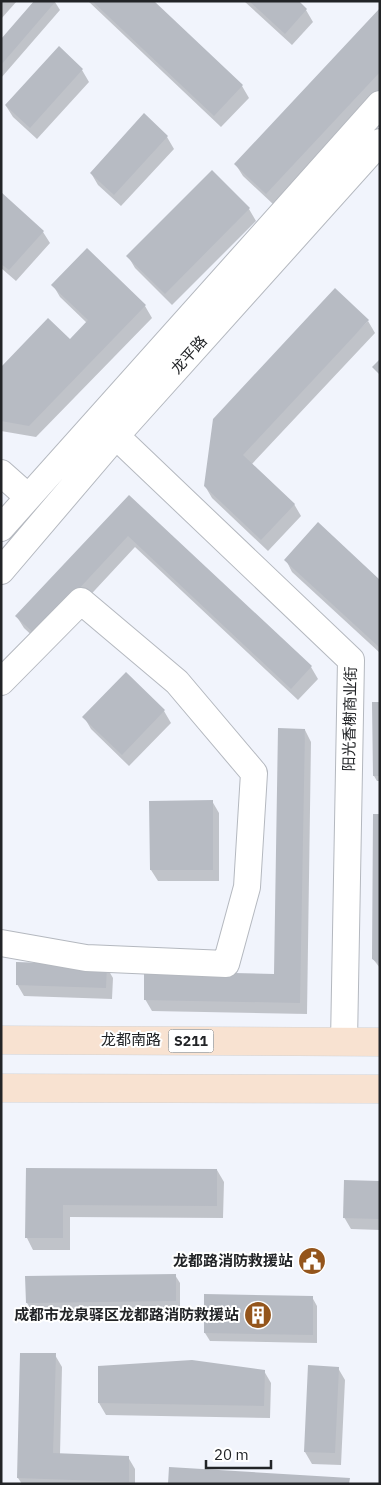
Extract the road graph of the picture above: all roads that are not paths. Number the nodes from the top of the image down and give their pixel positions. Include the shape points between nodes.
1 (380, 104) edge
2 (380, 142) edge
3 (116, 436) junction
4 (1, 473) edge
5 (28, 498) junction
6 (1, 528) edge
7 (1, 571) edge
8 (1, 682) edge
9 (1, 943) edge
10 (1, 1040) edge
11 (344, 1042) junction
12 (380, 1042) edge
13 (1, 1088) edge
14 (380, 1090) edge

1 - 5 street, 龙平路
2 - 3 street, 龙平路
3 - 7 street, 龙平路
3 - 11 street, 阳光香榭商业街 via 351,660
4 - 5 street
5 - 6 street, 龙平路
8 - 9 street via 81,601 177,682 254,773 247,887 226,964 86,958
10 - 11 main road, 龙都南路 / S211
11 - 12 main road, 龙都南路 / S211
13 - 14 main road

